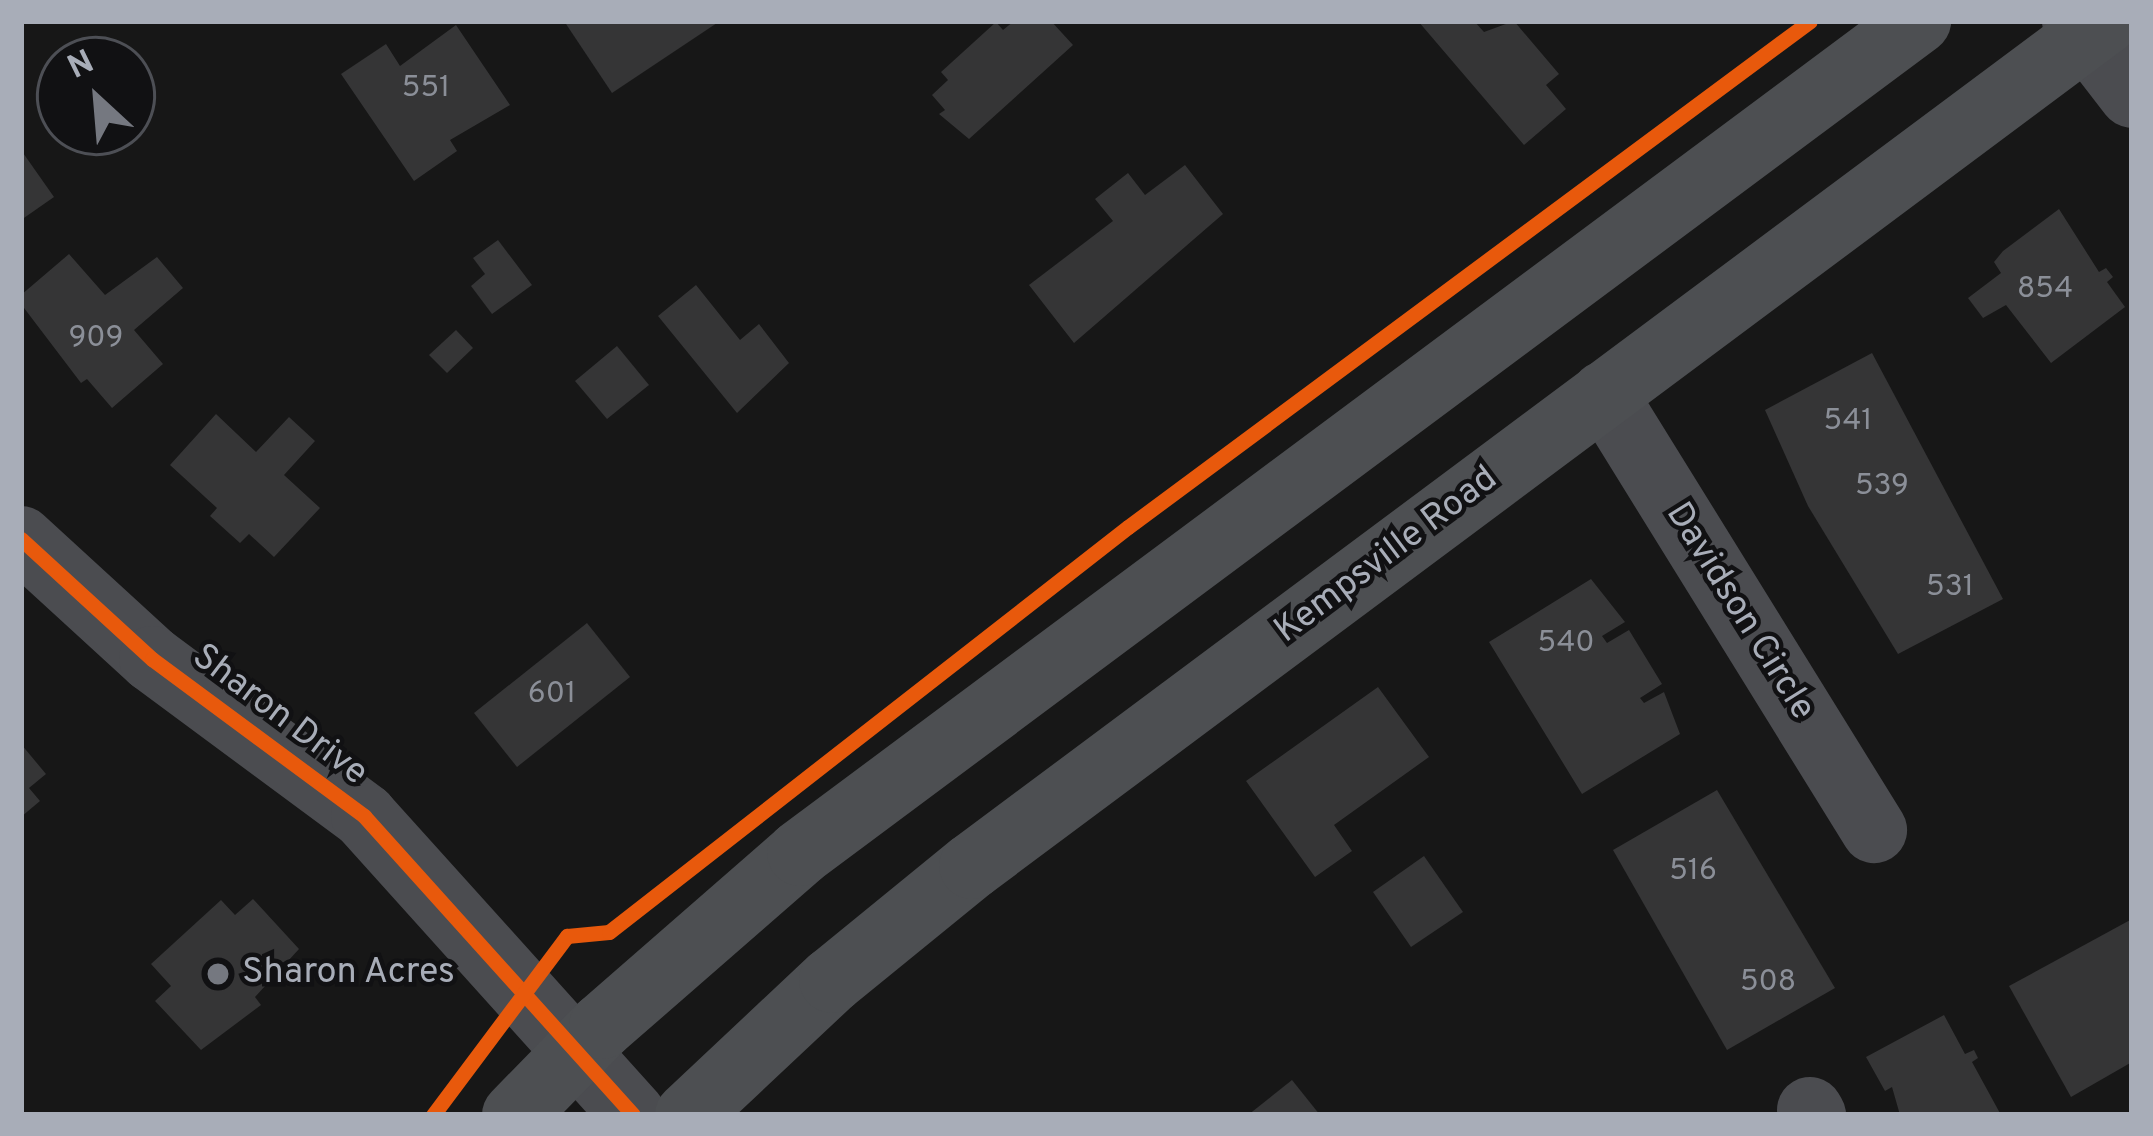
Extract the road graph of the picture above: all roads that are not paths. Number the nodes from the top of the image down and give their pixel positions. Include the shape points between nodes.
1 (1918, 21) edge
2 (2089, 26) edge
3 (2132, 95) edge
4 (1604, 394) junction
5 (21, 539) edge
6 (1874, 830) dead end
7 (576, 1052) junction
8 (515, 1115) edge
9 (633, 1115) edge
10 (688, 1115) edge

1 - 7 main road via 800,853
2 - 3 street
2 - 4 main road, Kempsville Road
4 - 6 street, Davidson Circle
4 - 10 main road, Kempsville Road via 900,922
5 - 7 street, Sharon Drive via 152,659 364,816
7 - 8 main road
7 - 9 street, Sharon Drive

